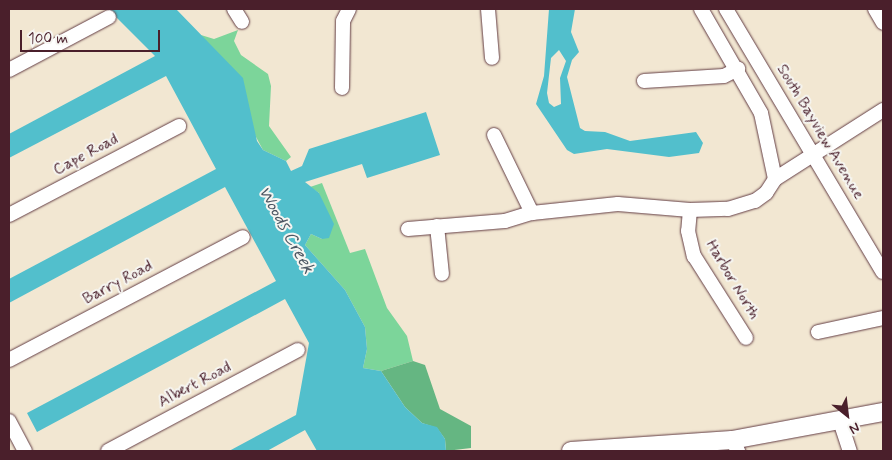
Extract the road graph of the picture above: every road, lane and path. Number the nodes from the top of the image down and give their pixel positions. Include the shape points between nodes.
1 (234, 9) edge
2 (349, 9) edge
3 (488, 9) edge
4 (701, 9) edge
5 (726, 9) edge
6 (874, 9) edge
7 (109, 17) dead end
8 (242, 22) dead end
9 (883, 23) edge
10 (492, 58) dead end
11 (738, 69) junction
12 (9, 70) edge
13 (644, 81) dead end
14 (342, 88) dead end
15 (883, 110) edge
16 (179, 126) dead end
17 (494, 136) dead end
18 (812, 153) junction
19 (775, 179) junction
20 (690, 210) junction
21 (532, 213) junction
22 (9, 215) edge
23 (438, 226) junction
24 (408, 229) dead end
25 (243, 237) dead end
26 (883, 272) edge
27 (442, 274) dead end
28 (883, 318) edge
29 (818, 332) dead end
30 (746, 338) dead end
31 (298, 350) dead end
32 (9, 360) edge
33 (883, 412) edge
34 (840, 421) junction
35 (10, 428) edge
36 (735, 446) edge
37 (25, 451) edge
38 (108, 451) edge
39 (571, 451) edge
40 (850, 451) edge

1 - 8 street
2 - 14 street via 343,21
3 - 10 street
4 - 11 street
5 - 18 street, South Bayview Avenue
6 - 9 street
7 - 12 street
11 - 13 street via 724,76
11 - 19 street via 761,113
15 - 18 street
16 - 22 street, Cape Road
17 - 21 street
18 - 19 street
18 - 26 street, South Bayview Avenue
19 - 20 street via 766,193 743,206
20 - 21 street via 618,204
20 - 30 street, Harbor North via 688,231 694,256
21 - 23 street via 504,221
23 - 24 street
23 - 27 street
25 - 32 street, Barry Road
28 - 29 street
31 - 38 street, Albert Road
33 - 34 main road
34 - 36 main road
34 - 40 street
35 - 37 street
36 - 39 main road

